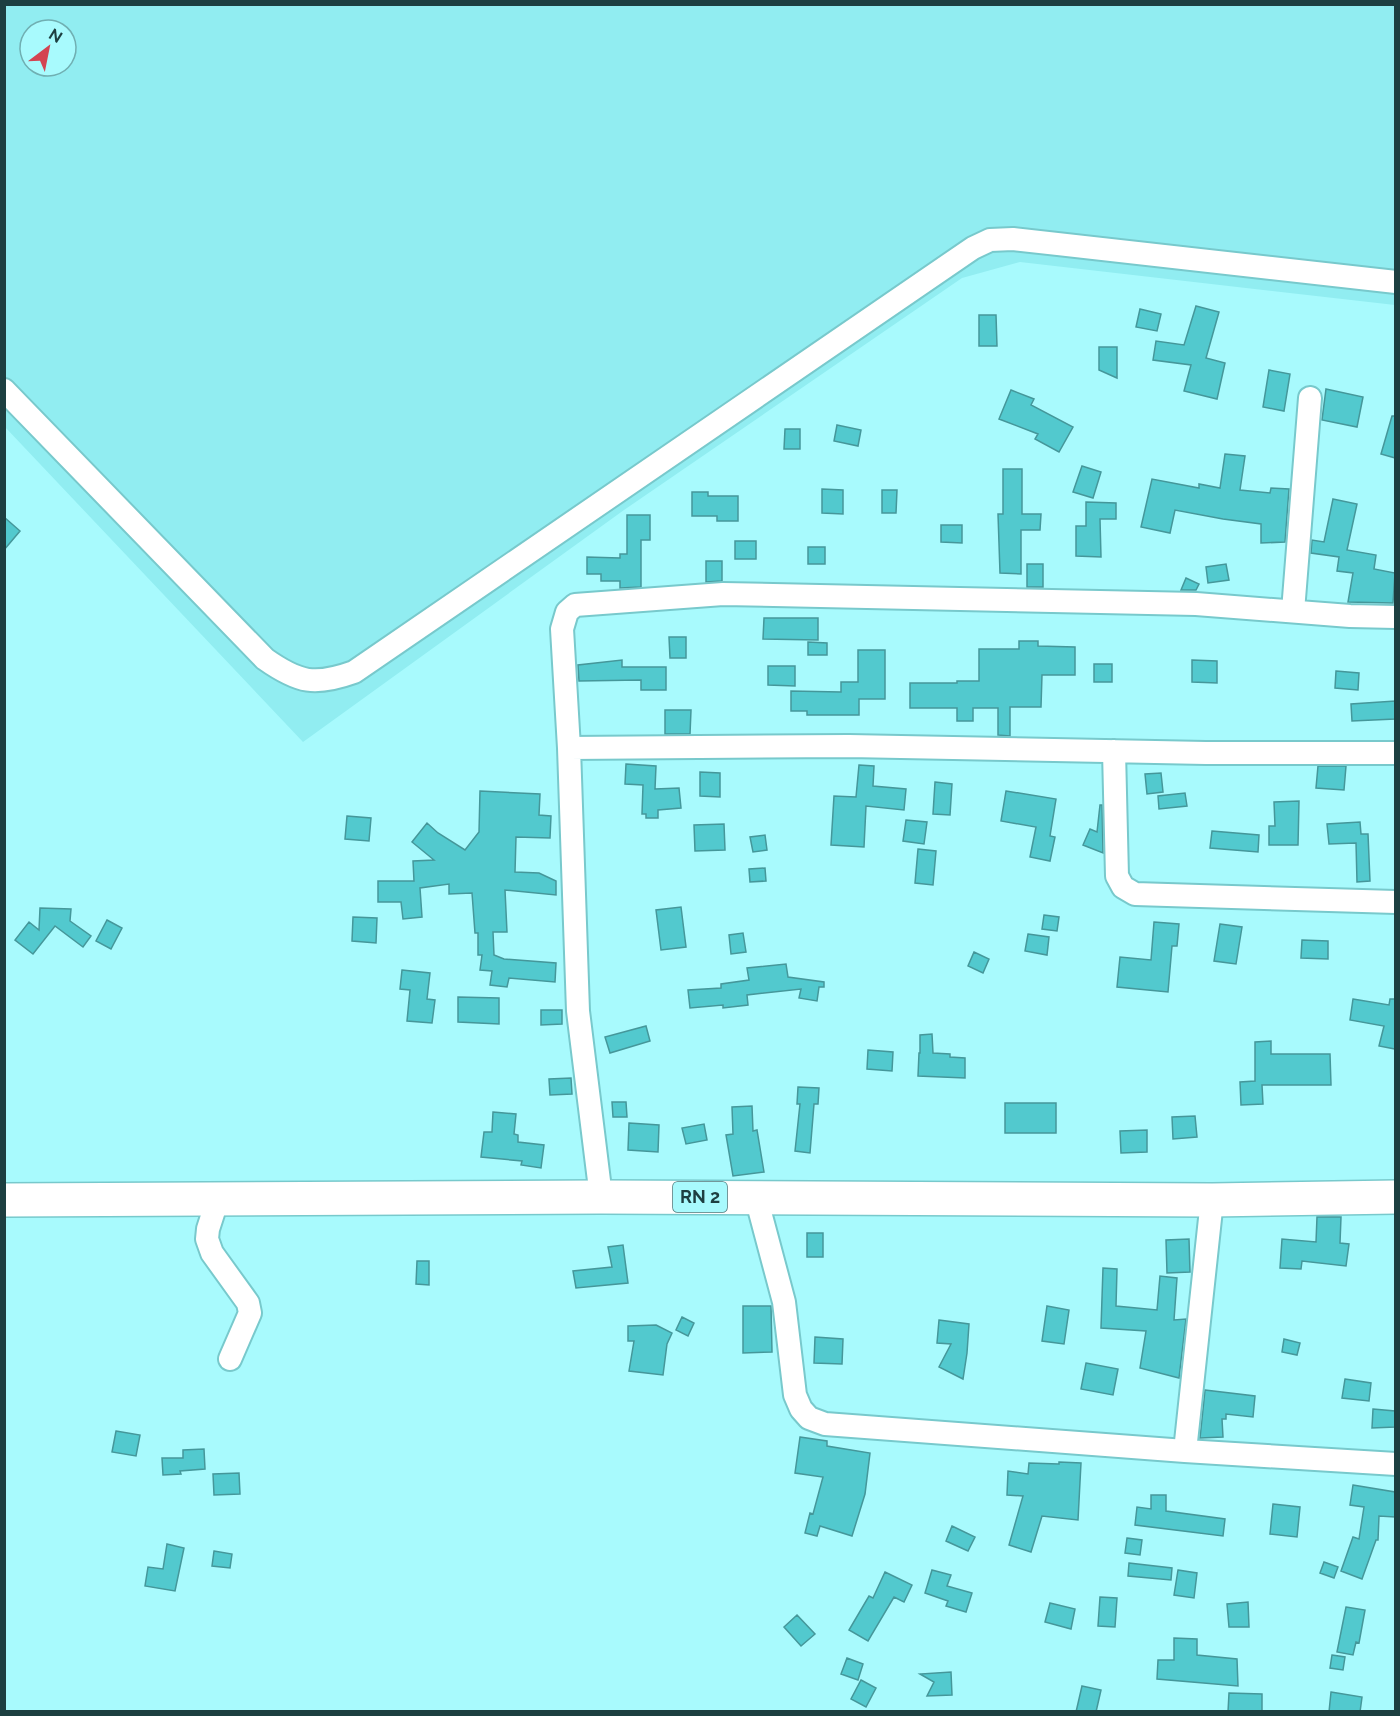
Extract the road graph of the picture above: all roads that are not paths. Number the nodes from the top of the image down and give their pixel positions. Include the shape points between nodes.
1 (1395, 282) edge
2 (4, 390) edge
3 (1311, 398) dead end
4 (1293, 611) junction
5 (1395, 617) edge
6 (569, 748) junction
7 (1114, 751) junction
8 (1395, 753) edge
9 (1395, 902) edge
10 (601, 1197) junction
11 (756, 1197) junction
12 (1395, 1197) edge
13 (219, 1198) junction
14 (4, 1200) edge
15 (1212, 1200) junction
16 (230, 1359) dead end
17 (1185, 1451) junction
18 (1395, 1464) edge

1 - 2 street via 1013,239 990,240 354,672 329,681 309,681 283,672 265,659
3 - 4 street
4 - 5 street
4 - 6 street via 1196,604 723,594 576,605 567,612 562,629
6 - 7 street via 849,746
6 - 10 street via 578,1011
7 - 8 street
7 - 9 street via 1117,876 1123,887 1135,894
10 - 11 highway, RN 2
10 - 13 highway, RN 2
11 - 15 highway, RN 2
11 - 17 street via 784,1302 795,1395 809,1418 825,1424
12 - 15 highway, RN 2
13 - 14 highway, RN 2
13 - 16 street via 207,1239 212,1253 248,1303 250,1313
15 - 17 street
17 - 18 street

